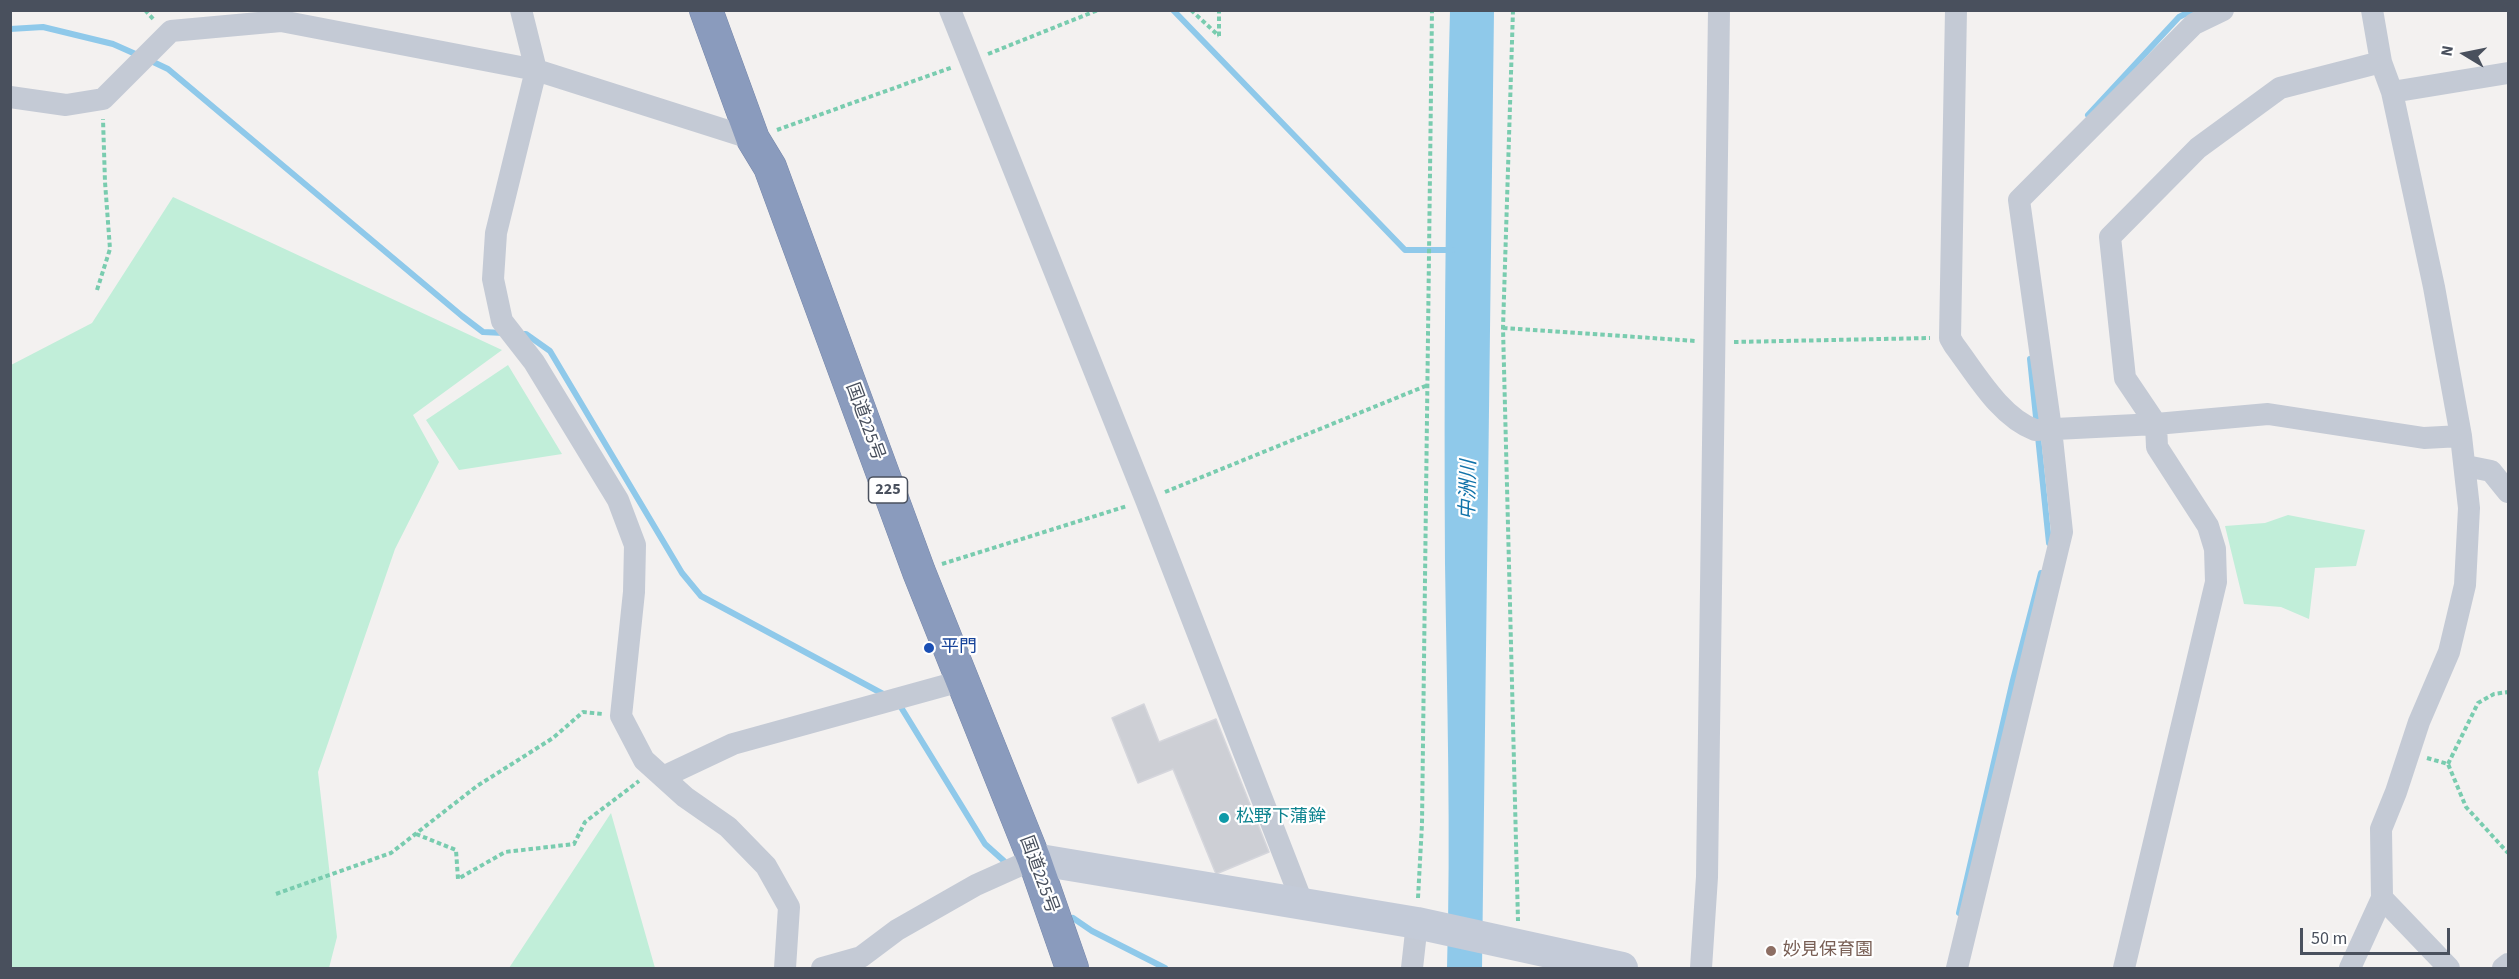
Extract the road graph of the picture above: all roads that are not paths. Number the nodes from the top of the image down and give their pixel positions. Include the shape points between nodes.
1 (521, 10) edge
2 (706, 10) edge
3 (950, 10) edge
4 (1719, 10) edge
5 (1956, 10) edge
6 (2223, 10) edge
7 (2372, 10) edge
8 (266, 16) edge
9 (2381, 62) junction
10 (536, 70) junction
11 (2508, 74) edge
12 (2392, 92) junction
13 (10, 97) edge
14 (753, 139) junction
15 (2156, 424) junction
16 (2043, 429) junction
17 (2461, 436) junction
18 (2466, 466) junction
19 (2508, 492) edge
20 (961, 681) junction
21 (663, 777) junction
22 (1034, 859) junction
23 (2382, 898) junction
24 (1302, 902) junction
25 (1422, 924) junction
26 (863, 963) edge
27 (2508, 964) edge
28 (785, 969) edge
29 (822, 969) edge
30 (1072, 969) edge
31 (1412, 969) edge
32 (1622, 969) edge
33 (1701, 969) edge
34 (1957, 969) edge
35 (2124, 969) edge
36 (2350, 969) edge
37 (2449, 969) edge
38 (2503, 969) edge

1 - 10 street
2 - 14 highway, 国道225号 / 225
3 - 24 street
4 - 33 street via 1707,877
5 - 16 street via 1950,338 2005,410 2026,427
6 - 16 street via 2194,24 2019,200
7 - 9 street
8 - 10 street
8 - 13 street via 171,31 103,99 66,105
9 - 12 street
9 - 15 street via 2280,88 2198,148 2110,237 2125,378
10 - 14 street
10 - 21 street via 496,233 493,279 502,321 534,362 618,500 635,546 621,716 644,760
11 - 12 street
12 - 17 street
14 - 20 highway, 国道225号 / 225 via 770,167
15 - 16 street
15 - 17 street via 2268,414 2424,438
15 - 35 street via 2157,447 2208,526 2215,549 2216,582
16 - 34 street via 2062,532
17 - 18 street
18 - 19 street via 2491,471
18 - 23 street via 2469,508 2465,585 2449,652 2418,722 2381,829
20 - 21 street via 733,744
20 - 22 highway, 国道225号 / 225
21 - 28 street via 728,826 766,866 789,907
22 - 24 street
22 - 26 street via 976,885 897,930
22 - 30 highway, 国道225号 / 225
23 - 36 street
23 - 37 street
24 - 25 street
25 - 31 street
25 - 32 street
26 - 29 street
27 - 38 street

